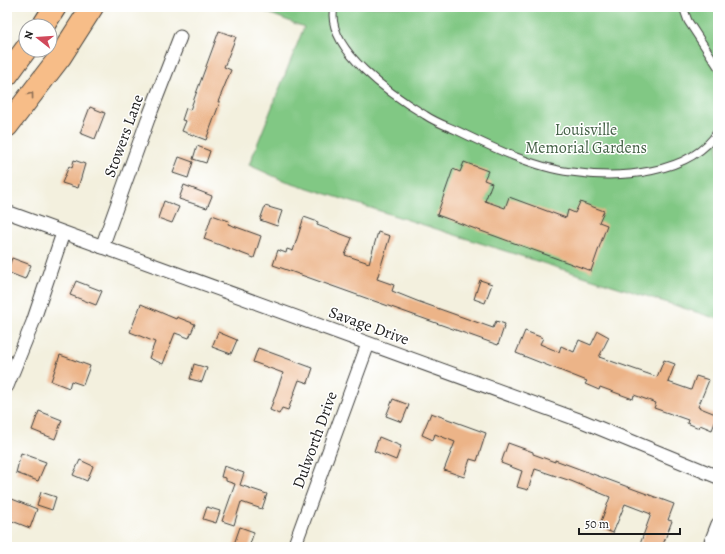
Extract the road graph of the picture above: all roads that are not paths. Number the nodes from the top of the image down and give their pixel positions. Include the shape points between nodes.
1 (54, 7) edge
2 (92, 7) edge
3 (334, 7) edge
4 (683, 7) edge
5 (47, 18) edge
6 (180, 37) dead end
7 (19, 58) edge
8 (718, 67) edge
9 (7, 75) edge
10 (7, 126) edge
11 (718, 131) edge
12 (7, 212) edge
13 (63, 233) junction
14 (102, 247) junction
15 (368, 344) junction
16 (7, 386) edge
17 (718, 477) edge
18 (718, 524) edge
19 (294, 547) edge
20 (709, 547) edge

1 - 5 highway
10 -> 2 highway via 60,57
3 - 11 lane via 335,26 340,40 352,56 390,93 426,116 517,157 570,172 615,176 650,171 687,159 711,143
4 - 8 lane via 688,21
6 - 14 street, Stowers Lane
7 - 9 highway
12 - 13 street, Savage Drive
13 - 14 street, Savage Drive
13 - 16 street via 33,322
14 - 15 street, Savage Drive
15 - 17 street, Savage Drive via 582,422
15 - 19 street, Dulworth Drive
18 - 20 street

